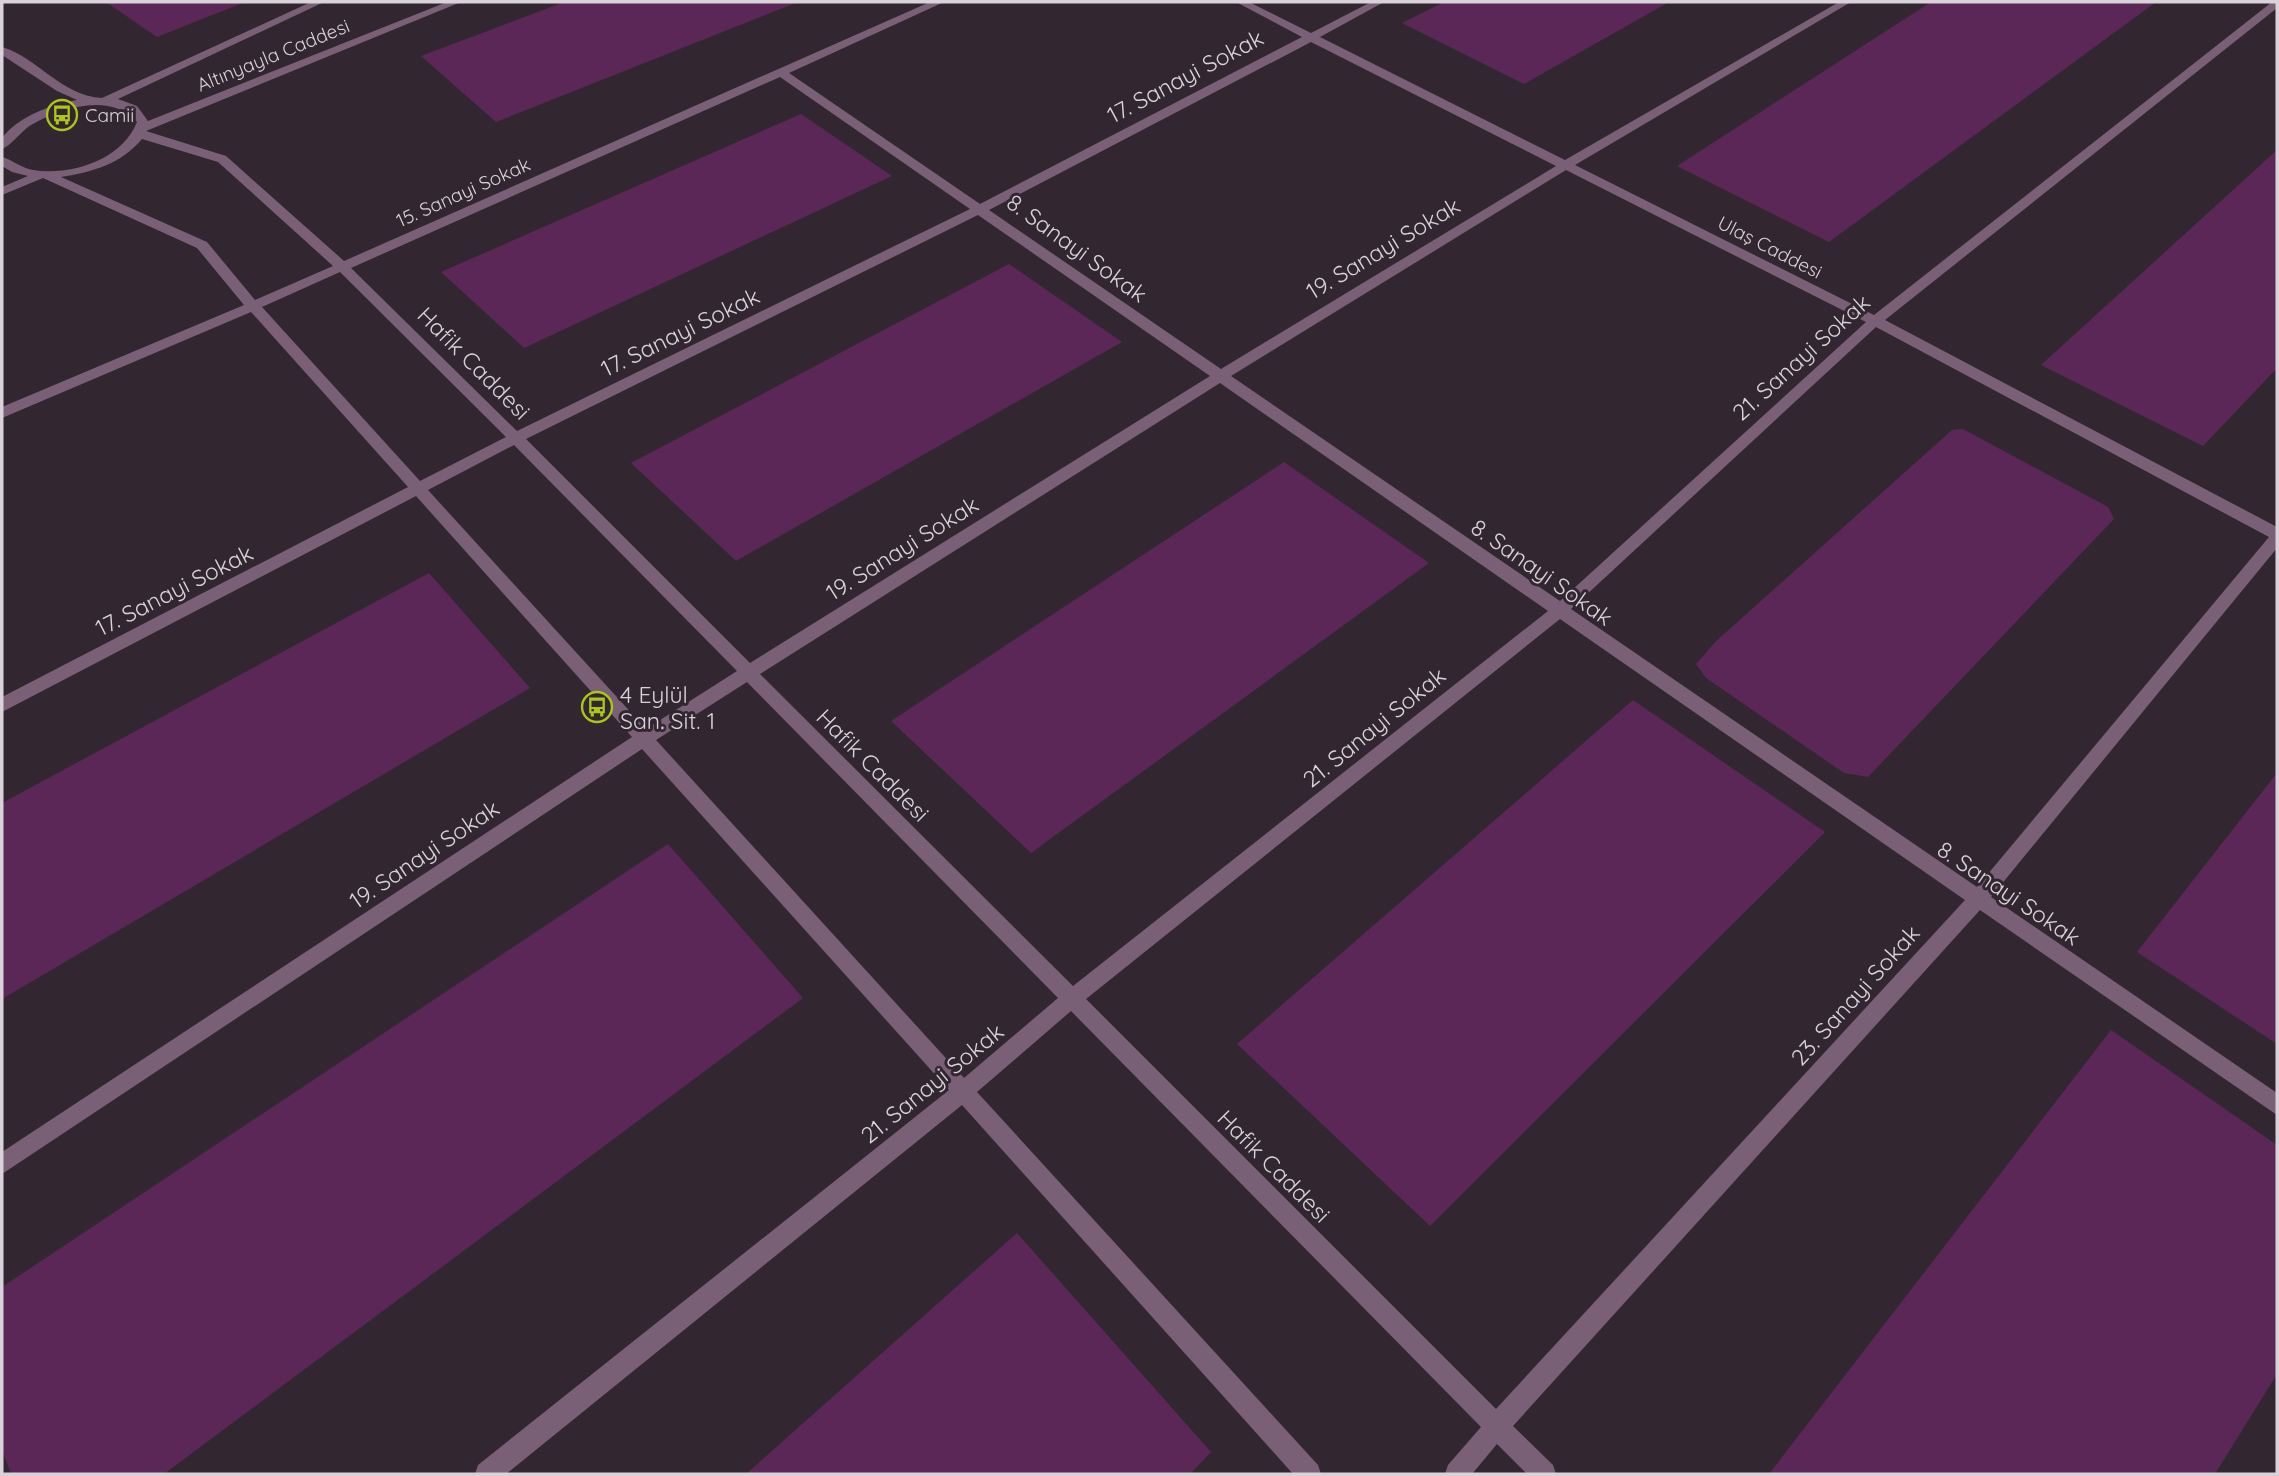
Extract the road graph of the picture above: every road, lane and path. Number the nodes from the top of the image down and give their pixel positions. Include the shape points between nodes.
1 (319, 2) edge
2 (456, 2) edge
3 (939, 2) edge
4 (1241, 2) edge
5 (1379, 2) edge
6 (1846, 2) edge
7 (2277, 3) edge
8 (1310, 36) junction
9 (2, 50) edge
10 (782, 73) junction
11 (97, 102) junction
12 (141, 131) junction
13 (3, 139) edge
14 (2, 161) edge
15 (1566, 165) junction
16 (44, 175) junction
17 (2, 191) edge
18 (982, 208) junction
19 (342, 267) junction
20 (253, 306) junction
21 (1875, 321) junction
22 (1219, 377) junction
23 (2, 413) edge
24 (515, 438) junction
25 (418, 490) junction
26 (2277, 536) edge
27 (1559, 611) junction
28 (747, 674) junction
29 (2, 705) edge
30 (643, 739) junction
31 (1978, 900) junction
32 (1072, 998) junction
33 (965, 1090) junction
34 (2277, 1105) edge
35 (2, 1164) edge
36 (1497, 1426) junction
37 (487, 1474) edge
38 (1309, 1474) edge
39 (1457, 1474) edge
40 (1544, 1474) edge

1 - 11 street, Altınyayla Caddesi
2 - 12 street, Altınyayla Caddesi
3 - 10 street, 15. Sanayi Sokak
4 - 8 street, Ulaş Caddesi
5 - 8 street, 17. Sanayi Sokak
6 - 15 street, 19. Sanayi Sokak
7 - 21 street, 21. Sanayi Sokak
8 - 15 street, Ulaş Caddesi
8 - 18 street, 17. Sanayi Sokak
9 - 11 street via 61,89
10 - 18 street, 8. Sanayi Sokak
10 - 19 street, 15. Sanayi Sokak
11 - 12 street via 131,108 140,117
11 - 13 street, Altınyayla Caddesi via 41,114
12 - 16 street, Altınyayla Caddesi via 109,159 72,172
12 - 19 street, Hafik Caddesi via 222,159
14 - 16 street via 14,171
15 - 21 street, Ulaş Caddesi
15 - 22 street, 19. Sanayi Sokak
16 - 17 street
16 - 20 street via 202,245
18 - 22 street, 8. Sanayi Sokak
18 - 24 street, 17. Sanayi Sokak
19 - 20 street, 15. Sanayi Sokak
19 - 24 street, Hafik Caddesi
20 - 23 street, 15. Sanayi Sokak
20 - 25 street
21 - 26 street, Ulaş Caddesi
21 - 27 street, 21. Sanayi Sokak
22 - 27 street, 8. Sanayi Sokak
22 - 28 street, 19. Sanayi Sokak
24 - 25 street, 17. Sanayi Sokak
24 - 28 street, Hafik Caddesi
25 - 29 street, 17. Sanayi Sokak
25 - 30 street
26 - 31 street, 23. Sanayi Sokak
27 - 31 street, 8. Sanayi Sokak
27 - 32 street, 21. Sanayi Sokak
28 - 30 street, 19. Sanayi Sokak
28 - 32 street, Hafik Caddesi
30 - 33 street
30 - 35 street, 19. Sanayi Sokak
31 - 34 street, 8. Sanayi Sokak
31 - 36 street, 23. Sanayi Sokak
32 - 33 street, 21. Sanayi Sokak
32 - 36 street, Hafik Caddesi
33 - 37 street, 21. Sanayi Sokak
33 - 38 street
36 - 39 street, 23. Sanayi Sokak
36 - 40 street, Hafik Caddesi

